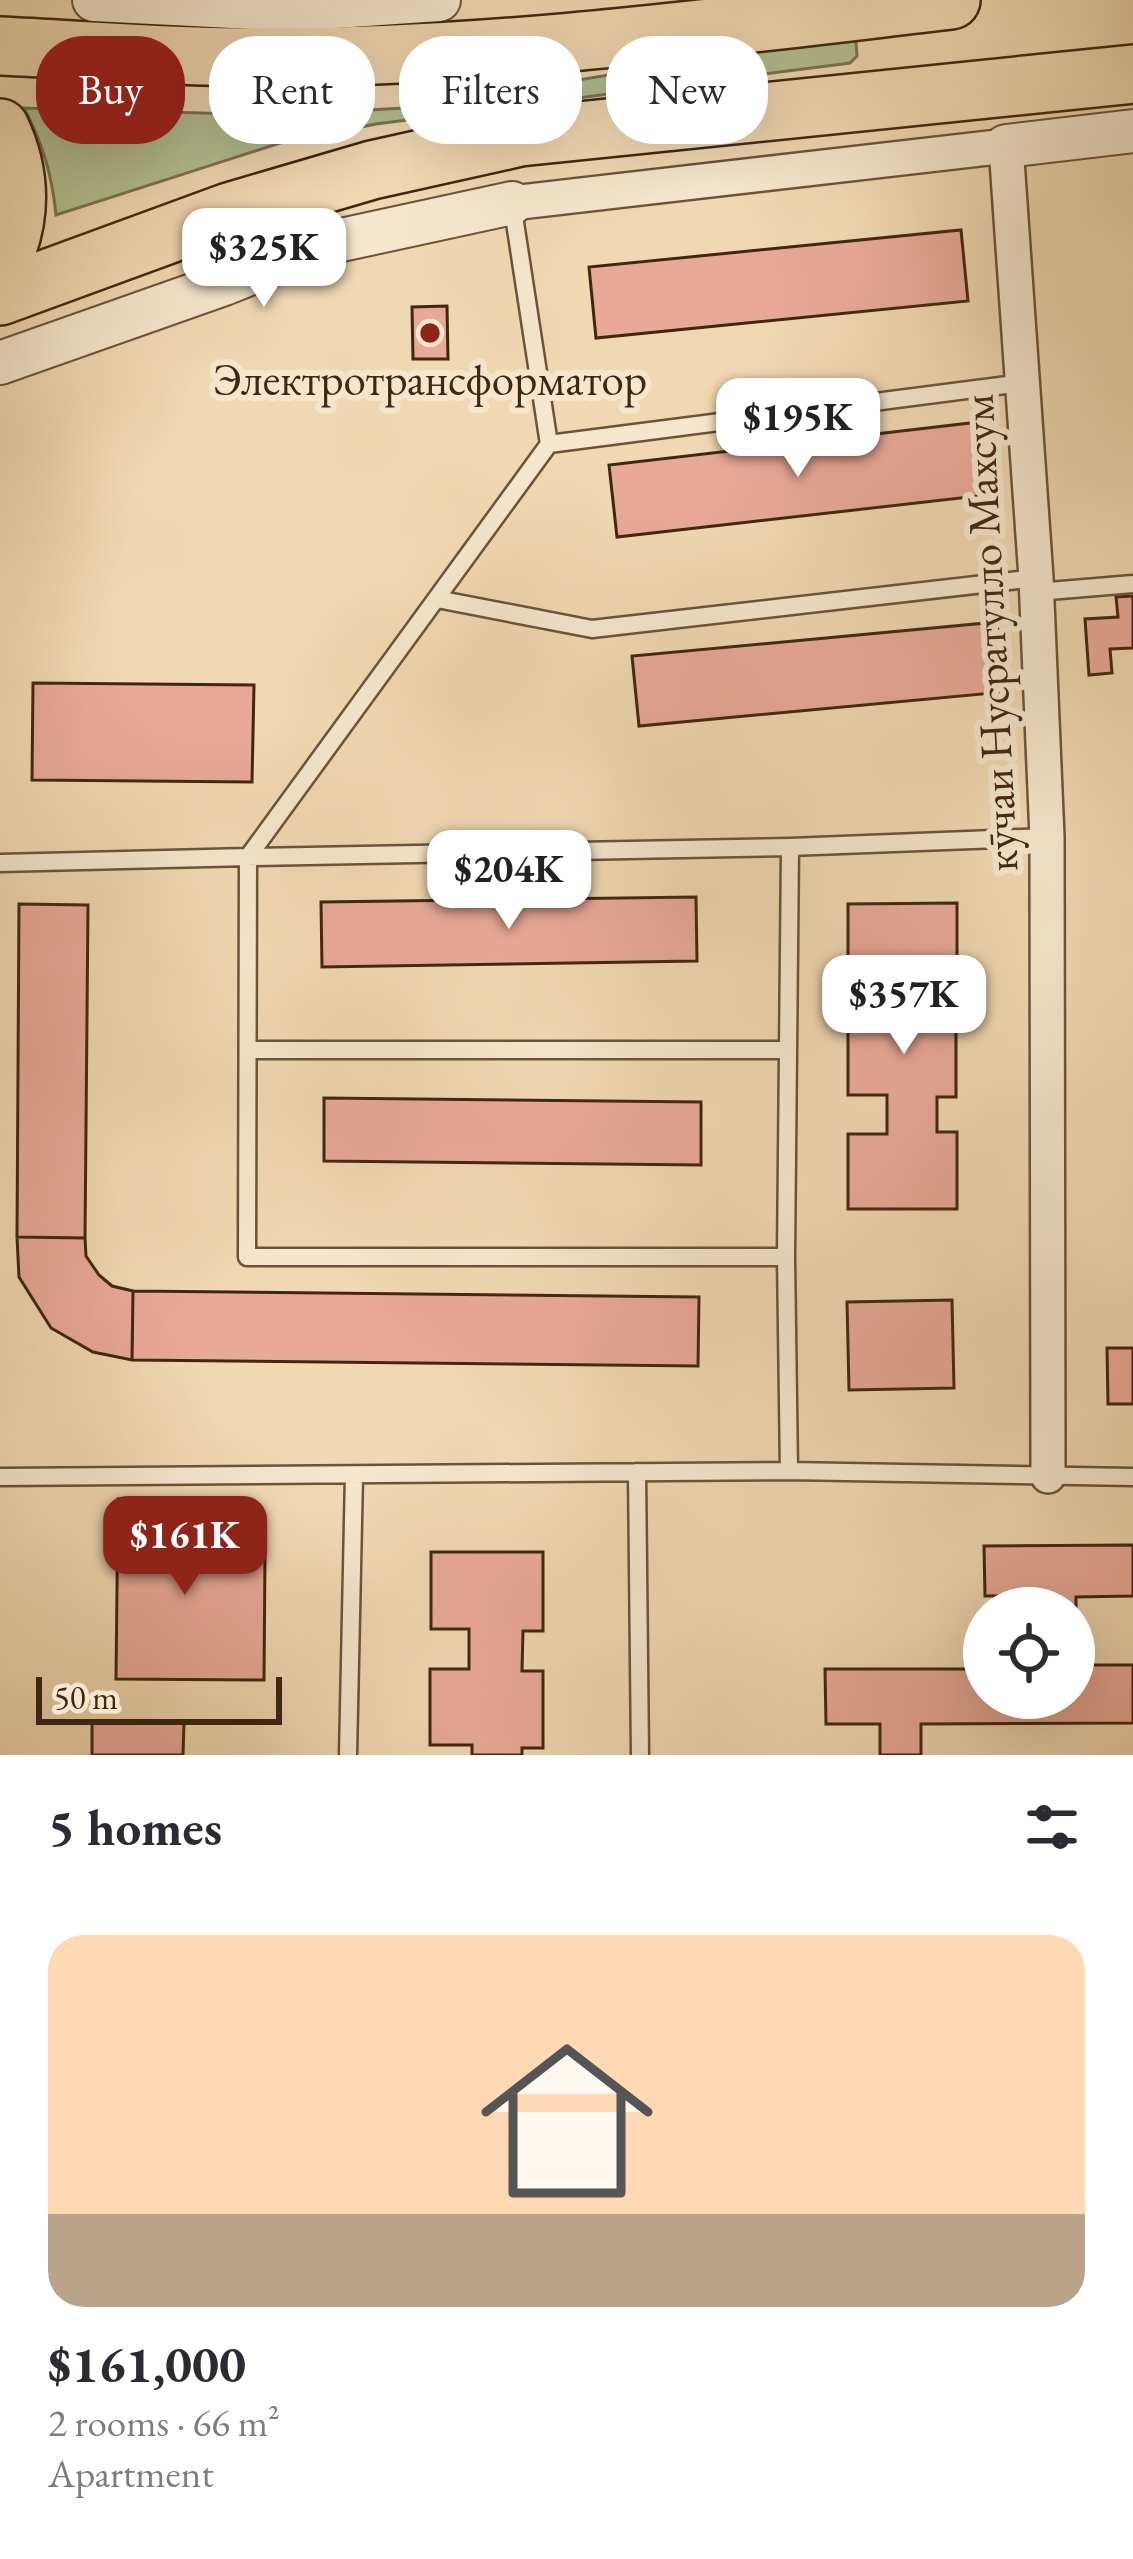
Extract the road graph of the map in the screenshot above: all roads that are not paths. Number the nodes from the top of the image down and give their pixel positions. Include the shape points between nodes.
1 (94, 0) edge
2 (440, 0) edge
3 (951, 0) edge
4 (290, 5) edge
5 (0, 46) edge
6 (1120, 83) edge
7 (0, 128) edge
8 (1133, 131) edge
9 (1006, 146) junction
10 (512, 203) junction
11 (0, 266) edge
12 (0, 296) edge
13 (0, 364) edge
14 (1022, 383) junction
15 (549, 444) junction
16 (1133, 584) edge
17 (1037, 585) junction
18 (437, 599) junction
19 (1047, 837) junction
20 (790, 848) junction
21 (248, 857) junction
22 (0, 863) edge
23 (250, 1050) junction
24 (788, 1050) junction
25 (786, 1257) junction
26 (789, 1471) junction
27 (637, 1472) junction
28 (354, 1475) junction
29 (1048, 1476) junction
30 (0, 1477) edge
31 (1133, 1477) edge
32 (349, 1755) edge
33 (640, 1755) edge

1 - 4 street
2 - 4 street
3 - 5 highway via 369,55
6 - 12 highway via 520,137 229,212
7 - 11 highway via 16,187 16,232
8 - 9 street
9 - 10 street
9 - 14 street, кӯчаи Нусратулло Махсум
10 - 13 street via 323,244
10 - 15 lane
14 - 15 lane
14 - 17 street, кӯчаи Нусратулло Махсум
15 - 18 lane
16 - 17 lane
17 - 18 lane via 592,629
17 - 19 street, кӯчаи Нусратулло Махсум
18 - 21 lane
19 - 20 lane
19 - 29 street, кӯчаи Нусратулло Махсум
20 - 21 lane
20 - 24 lane
21 - 22 lane
21 - 23 lane
23 - 24 lane
23 - 25 lane via 247,1257
24 - 25 lane
25 - 26 lane
26 - 27 lane
26 - 29 lane
27 - 28 lane
27 - 33 lane
28 - 30 lane
28 - 32 lane
29 - 31 lane

